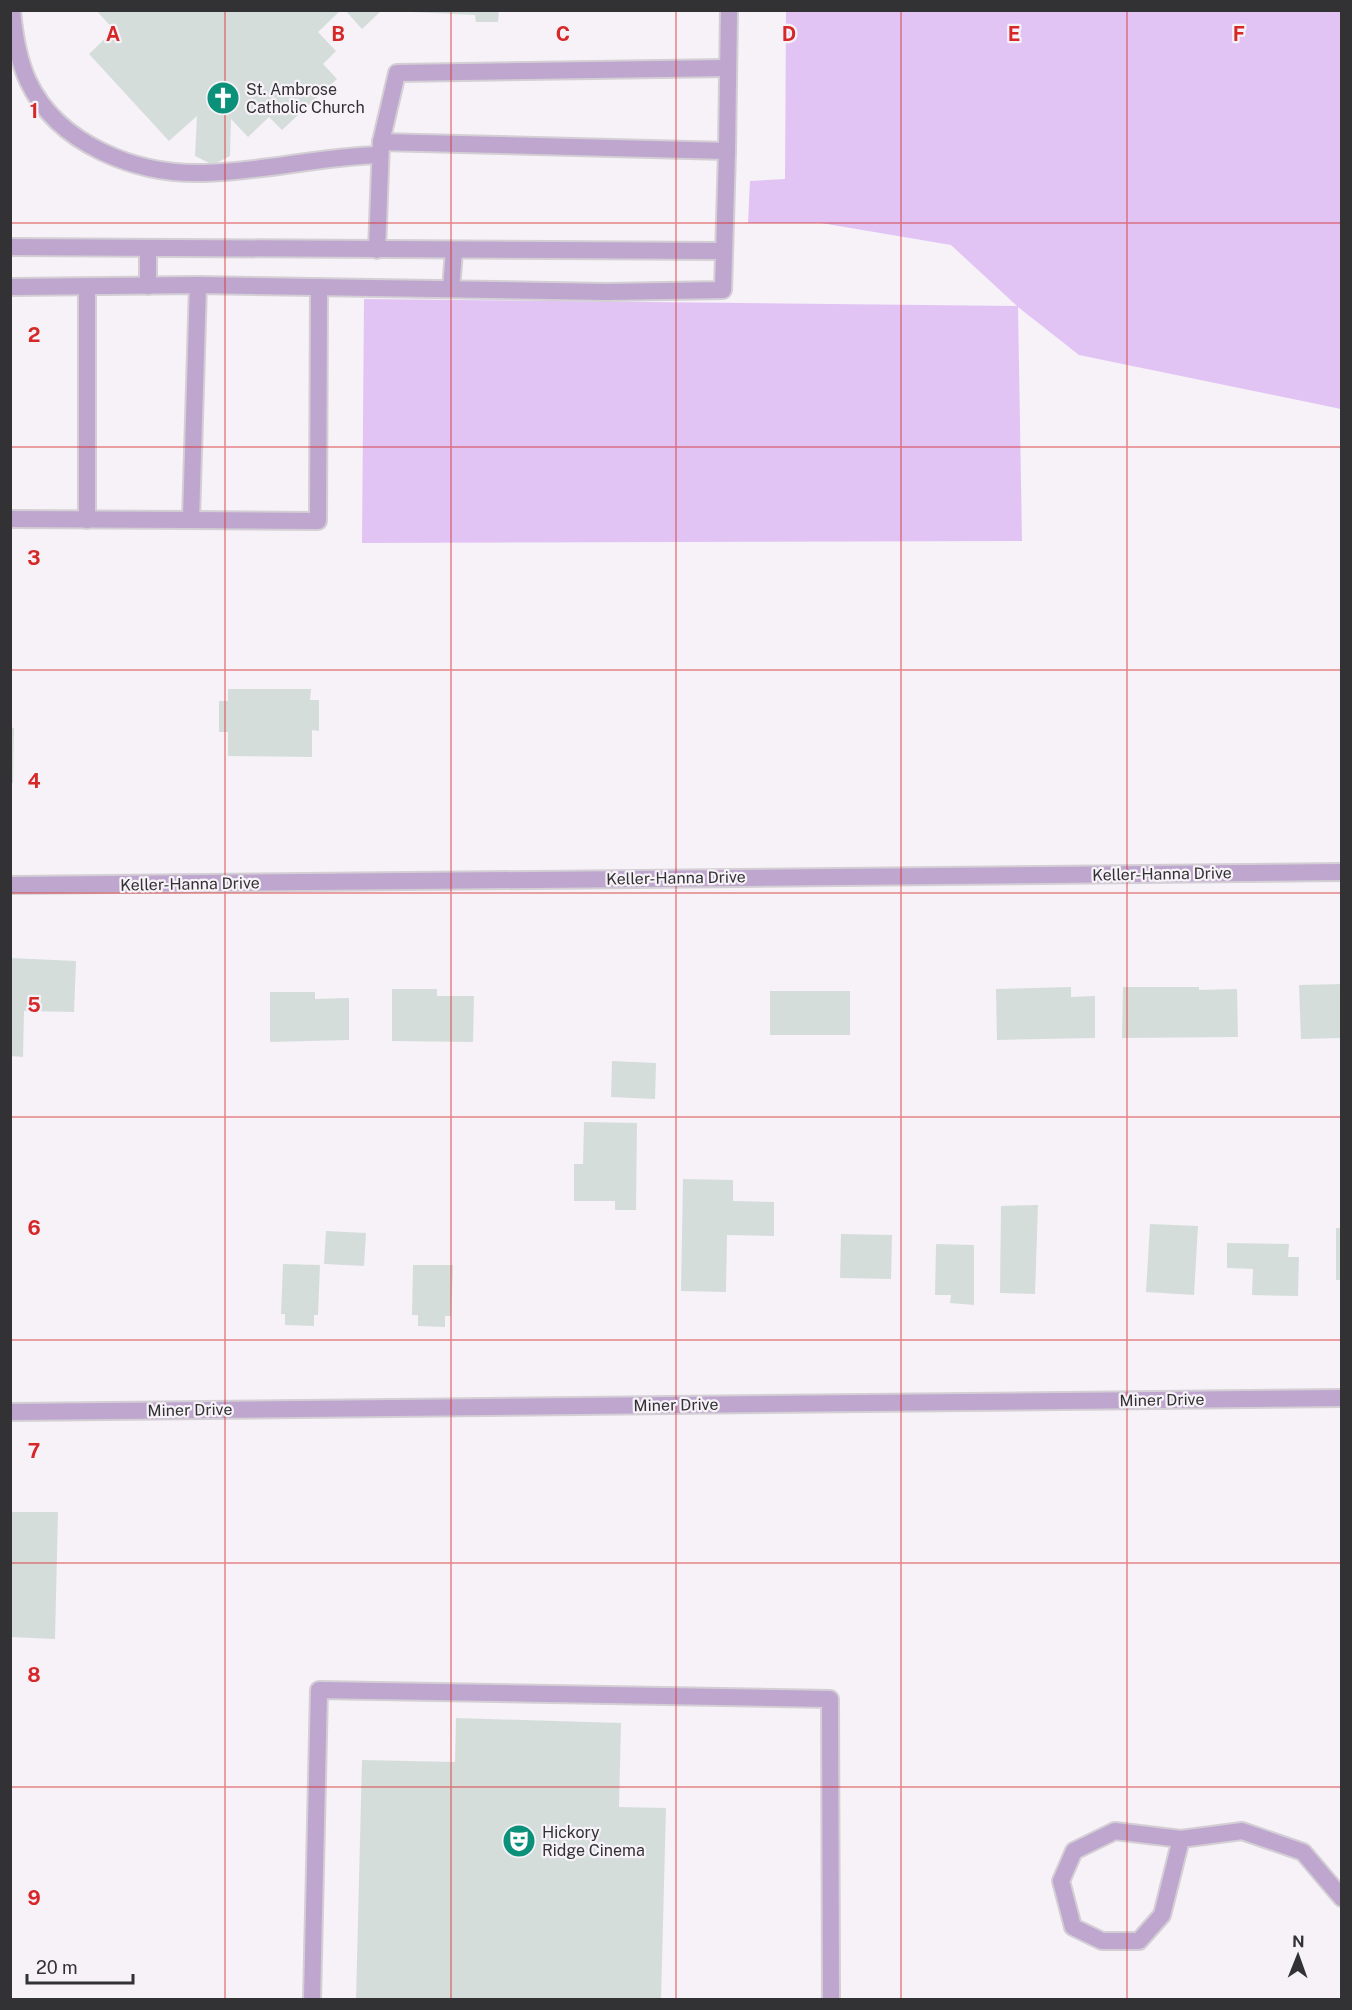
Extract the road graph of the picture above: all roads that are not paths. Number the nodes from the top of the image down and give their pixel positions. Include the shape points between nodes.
1 (12, 10) edge
2 (729, 10) edge
3 (728, 68) junction
4 (380, 148) junction
5 (727, 151) junction
6 (10, 247) edge
7 (148, 248) junction
8 (377, 250) junction
9 (454, 251) junction
10 (724, 251) junction
11 (198, 285) junction
12 (87, 286) junction
13 (148, 286) junction
14 (318, 287) junction
15 (10, 288) edge
16 (451, 289) junction
17 (10, 519) edge
18 (87, 520) junction
19 (191, 520) junction
20 (1341, 872) edge
21 (10, 885) edge
22 (1341, 1398) edge
23 (10, 1412) edge
24 (1181, 1839) junction
25 (1341, 1898) edge
26 (312, 2000) edge
27 (831, 2000) edge

1 - 4 street via 15,41 28,81 51,117 84,142 126,163 203,174 281,166
2 - 3 street
3 - 4 street via 398,72
3 - 5 street
4 - 5 street
4 - 8 street
5 - 10 street
6 - 7 street
7 - 8 street
7 - 13 street
8 - 9 street
9 - 10 street
9 - 16 street
10 - 16 street via 723,291
11 - 13 street
11 - 14 street
11 - 19 street
12 - 13 street
12 - 15 street
12 - 18 street
14 - 16 street
14 - 19 street via 318,521
17 - 18 street
18 - 19 street
20 - 21 street, Keller-Hanna Drive
22 - 23 street, Miner Drive
24 - 24 street via 1115,1832 1074,1851 1061,1881 1073,1927 1102,1941 1139,1941 1162,1915
24 - 25 street via 1242,1831 1303,1852
26 - 27 street via 319,1690 830,1699

